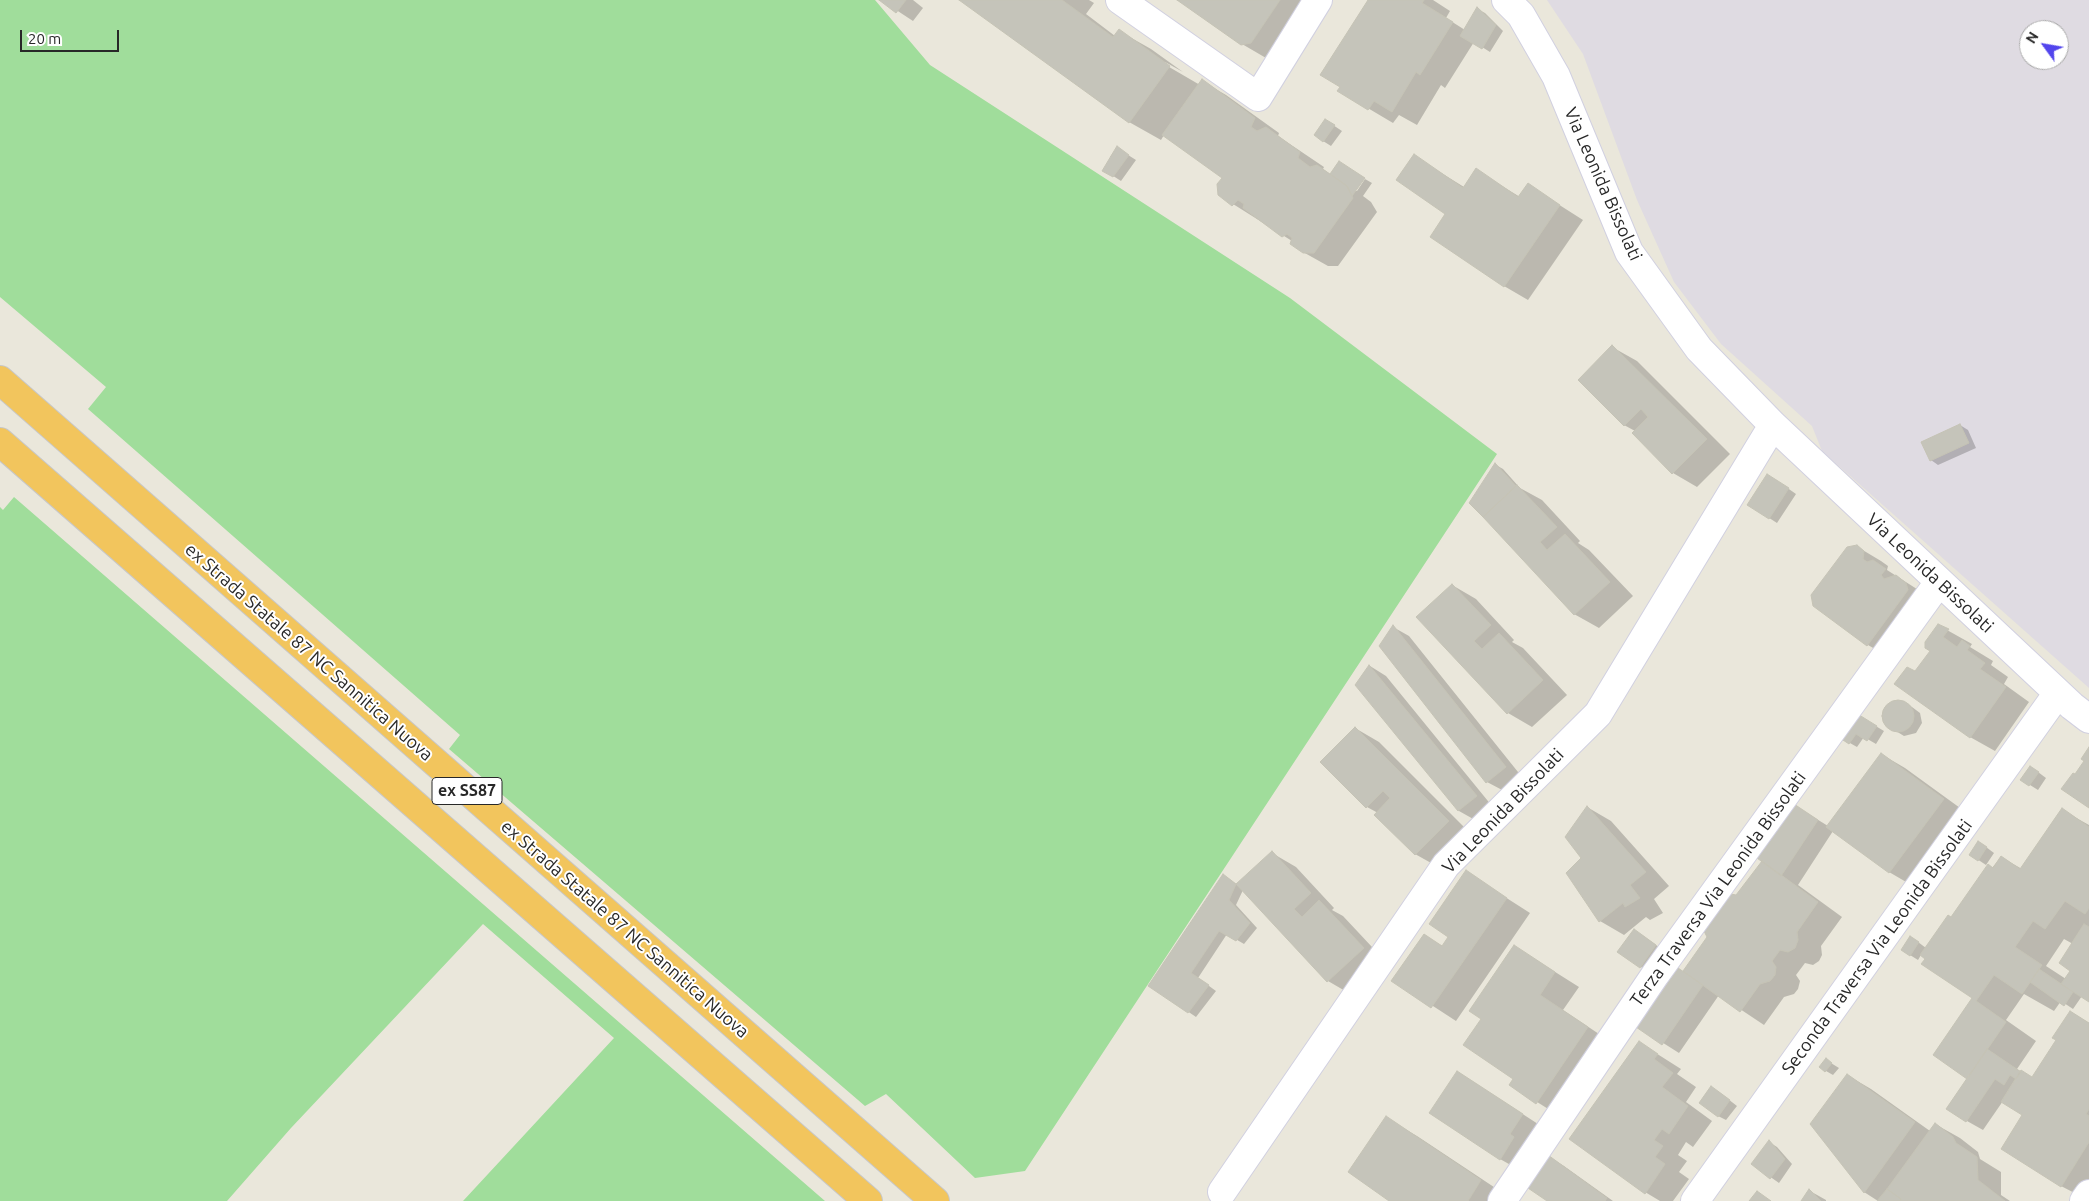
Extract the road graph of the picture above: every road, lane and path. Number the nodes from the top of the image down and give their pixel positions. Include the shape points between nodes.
1 (1120, 0) edge
2 (1318, 0) edge
3 (1506, 0) edge
4 (0, 362) edge
5 (0, 380) edge
6 (1773, 425) junction
7 (62, 432) junction
8 (0, 442) edge
9 (1939, 582) junction
10 (2058, 693) junction
11 (2089, 720) edge
12 (1222, 1192) dead end
13 (2089, 1194) edge
14 (868, 1201) edge
15 (935, 1201) edge
16 (1502, 1201) edge
17 (1695, 1201) edge
18 (2084, 1201) edge

1 - 2 street via 1258,97
3 - 6 street, Via Leonida Bissolati via 1522,15 1556,76 1629,252 1699,349
4 - 7 highway
5 - 7 highway, ex Strada Statale 87 NC Sannitica Nuova / ex SS87
6 - 9 street, Via Leonida Bissolati
6 - 12 street, Via Leonida Bissolati via 1598,714 1446,865
7 - 15 highway, ex Strada Statale 87 NC Sannitica Nuova / ex SS87 via 233,586
8 - 14 highway, ex SS87
9 - 10 street, Via Leonida Bissolati
9 - 16 street, Terza Traversa Via Leonida Bissolati via 1655,975
10 - 11 street, Via Leonida Bissolati
10 - 17 street, Seconda Traversa Via Leonida Bissolati
13 - 18 street

